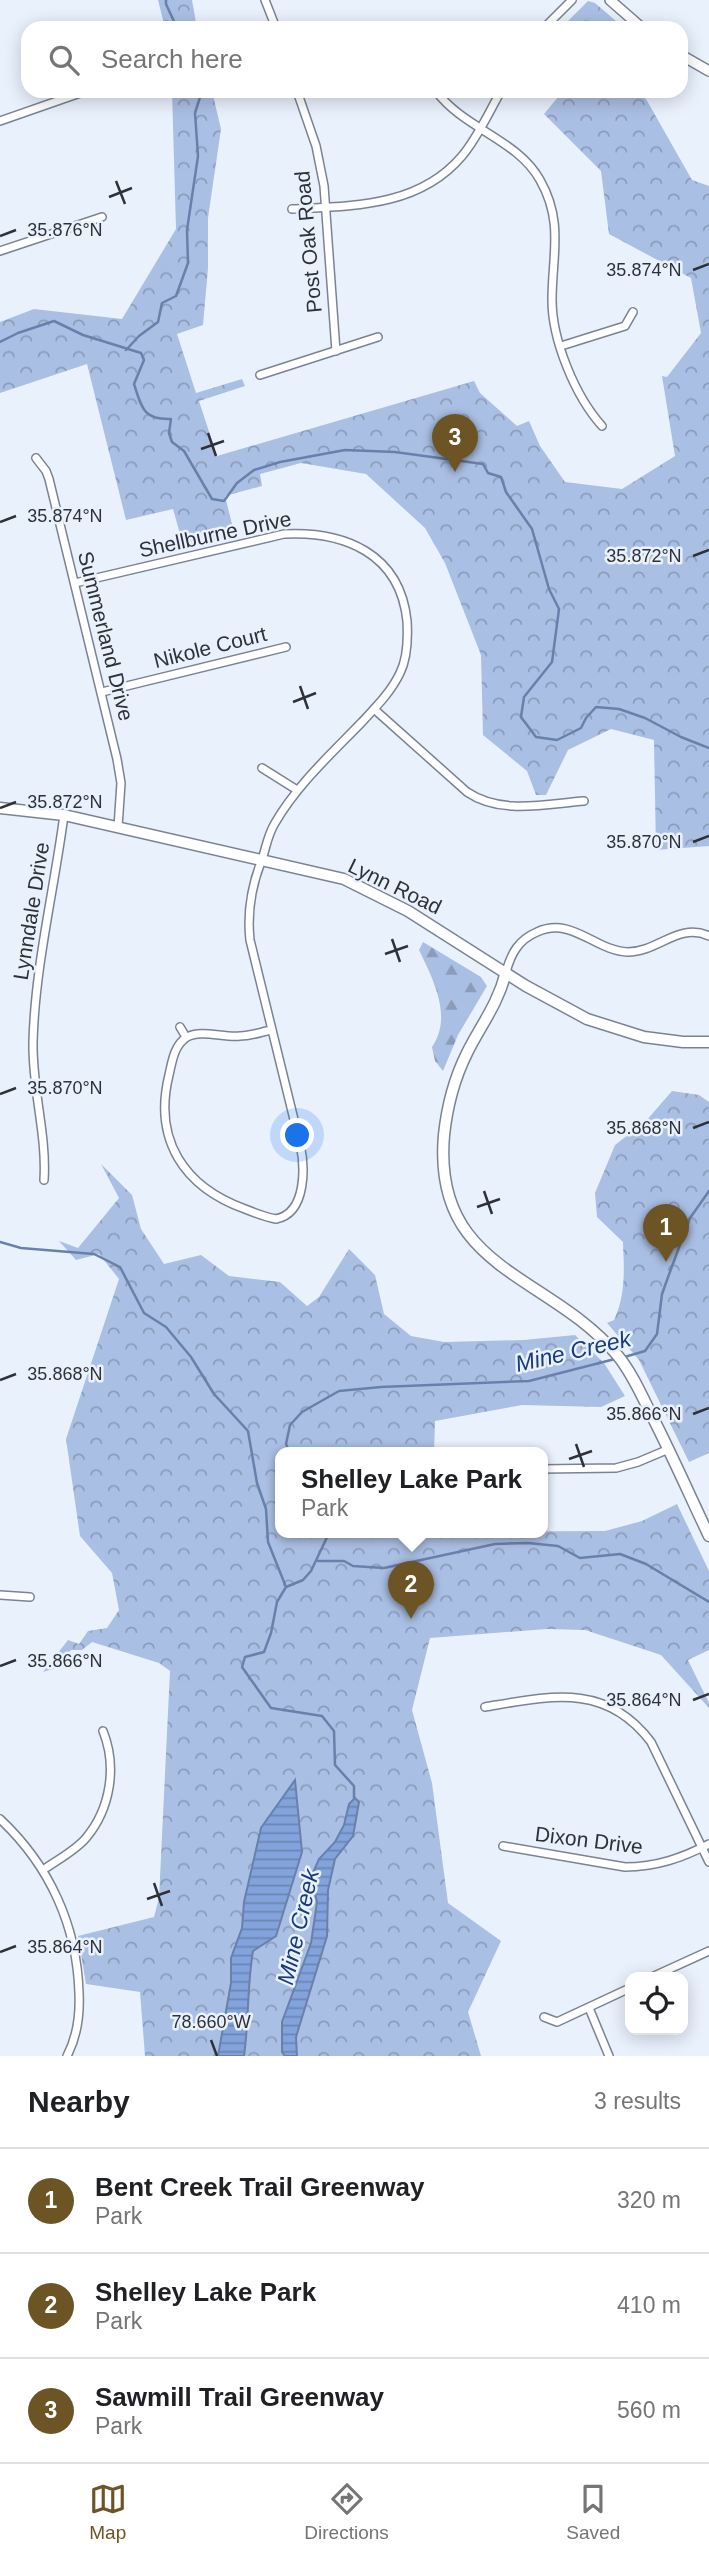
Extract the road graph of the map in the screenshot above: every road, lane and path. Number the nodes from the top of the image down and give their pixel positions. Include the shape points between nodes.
1 (265, 0) edge
2 (572, 0) edge
3 (610, 0) edge
4 (273, 21) edge
5 (551, 21) edge
6 (634, 21) edge
7 (688, 59) edge
8 (709, 71) edge
9 (66, 98) edge
10 (299, 98) edge
11 (441, 98) edge
12 (497, 98) edge
13 (0, 121) edge
14 (480, 128) junction
15 (327, 208) junction
16 (292, 209) dead end
17 (102, 217) dead end
18 (0, 251) edge
19 (633, 312) dead end
20 (378, 337) dead end
21 (561, 346) junction
22 (336, 351) junction
23 (260, 375) dead end
24 (602, 426) dead end
25 (36, 458) dead end
26 (75, 583) junction
27 (286, 647) dead end
28 (102, 692) junction
29 (374, 709) junction
30 (262, 768) dead end
31 (297, 790) junction
32 (584, 800) dead end
33 (0, 808) edge
34 (64, 815) junction
35 (118, 827) junction
36 (262, 860) junction
37 (709, 936) edge
38 (506, 972) junction
39 (180, 1027) dead end
40 (271, 1030) junction
41 (186, 1037) junction
42 (709, 1042) edge
43 (44, 1180) dead end
44 (283, 1218) junction
45 (287, 1226) dead end
46 (668, 1449) junction
47 (548, 1469) edge
48 (709, 1536) edge
49 (0, 1595) edge
50 (30, 1597) dead end
51 (485, 1707) dead end
52 (103, 1731) dead end
53 (0, 1819) edge
54 (503, 1846) dead end
55 (706, 1846) edge
56 (709, 1862) edge
57 (43, 1870) junction
58 (709, 1951) edge
59 (663, 1972) edge
60 (625, 1990) edge
61 (589, 2008) junction
62 (544, 2017) dead end
63 (67, 2056) edge
64 (609, 2056) edge

1 - 4 street
2 - 5 street
3 - 6 street
7 - 8 street
9 - 13 street
10 - 15 street, Post Oak Road via 316,146
11 - 14 street
12 - 14 street
14 - 15 street via 455,163 407,195 369,205
14 - 21 street via 529,164 549,200 556,222 552,299
15 - 16 street
15 - 22 street, Post Oak Road
17 - 18 street
19 - 21 street via 625,326
20 - 22 street
21 - 24 street via 587,409
22 - 23 street
25 - 26 street, Summerland Drive via 49,480
26 - 28 street, Summerland Drive
26 - 29 street, Shellburne Drive via 284,534 330,535 355,544 376,557 392,576 406,613 408,635 401,672
27 - 28 street, Nikole Court
28 - 35 street, Summerland Drive via 121,783
29 - 31 street, Shellburne Drive
29 - 32 street via 482,802 517,806
30 - 31 street
31 - 36 street, Shellburne Drive via 267,836
33 - 34 main road, Lynn Road
34 - 35 main road, Lynn Road
34 - 43 street, Lynndale Drive via 34,1003 33,1074
35 - 36 main road, Lynn Road
36 - 38 main road, Lynn Road via 345,879 408,911
36 - 40 street, Shellburne Drive via 248,924
37 - 38 street via 686,931 628,952 554,927 535,932 518,944
38 - 42 main road, Lynn Road via 566,1009 616,1030
38 - 46 main road via 500,996 460,1068 449,1101 443,1145 451,1204 464,1230 483,1251 580,1320 614,1351 631,1374
39 - 41 street
40 - 41 street via 238,1037
40 - 44 street, Shellburne Drive via 304,1172 298,1200
41 - 44 street via 173,1056 165,1094 165,1122 174,1152 207,1191 262,1215
44 - 45 street
46 - 47 street via 616,1468
46 - 48 main road
49 - 50 street
51 - 55 street via 584,1697 621,1711 652,1742
52 - 57 street via 111,1757 103,1810 85,1839
53 - 57 street
54 - 55 street, Dixon Drive via 639,1867 670,1861
55 - 56 street
57 - 63 street via 61,1904 78,1966 78,2017
58 - 59 street
60 - 61 street
61 - 62 street via 557,2022
61 - 64 street

